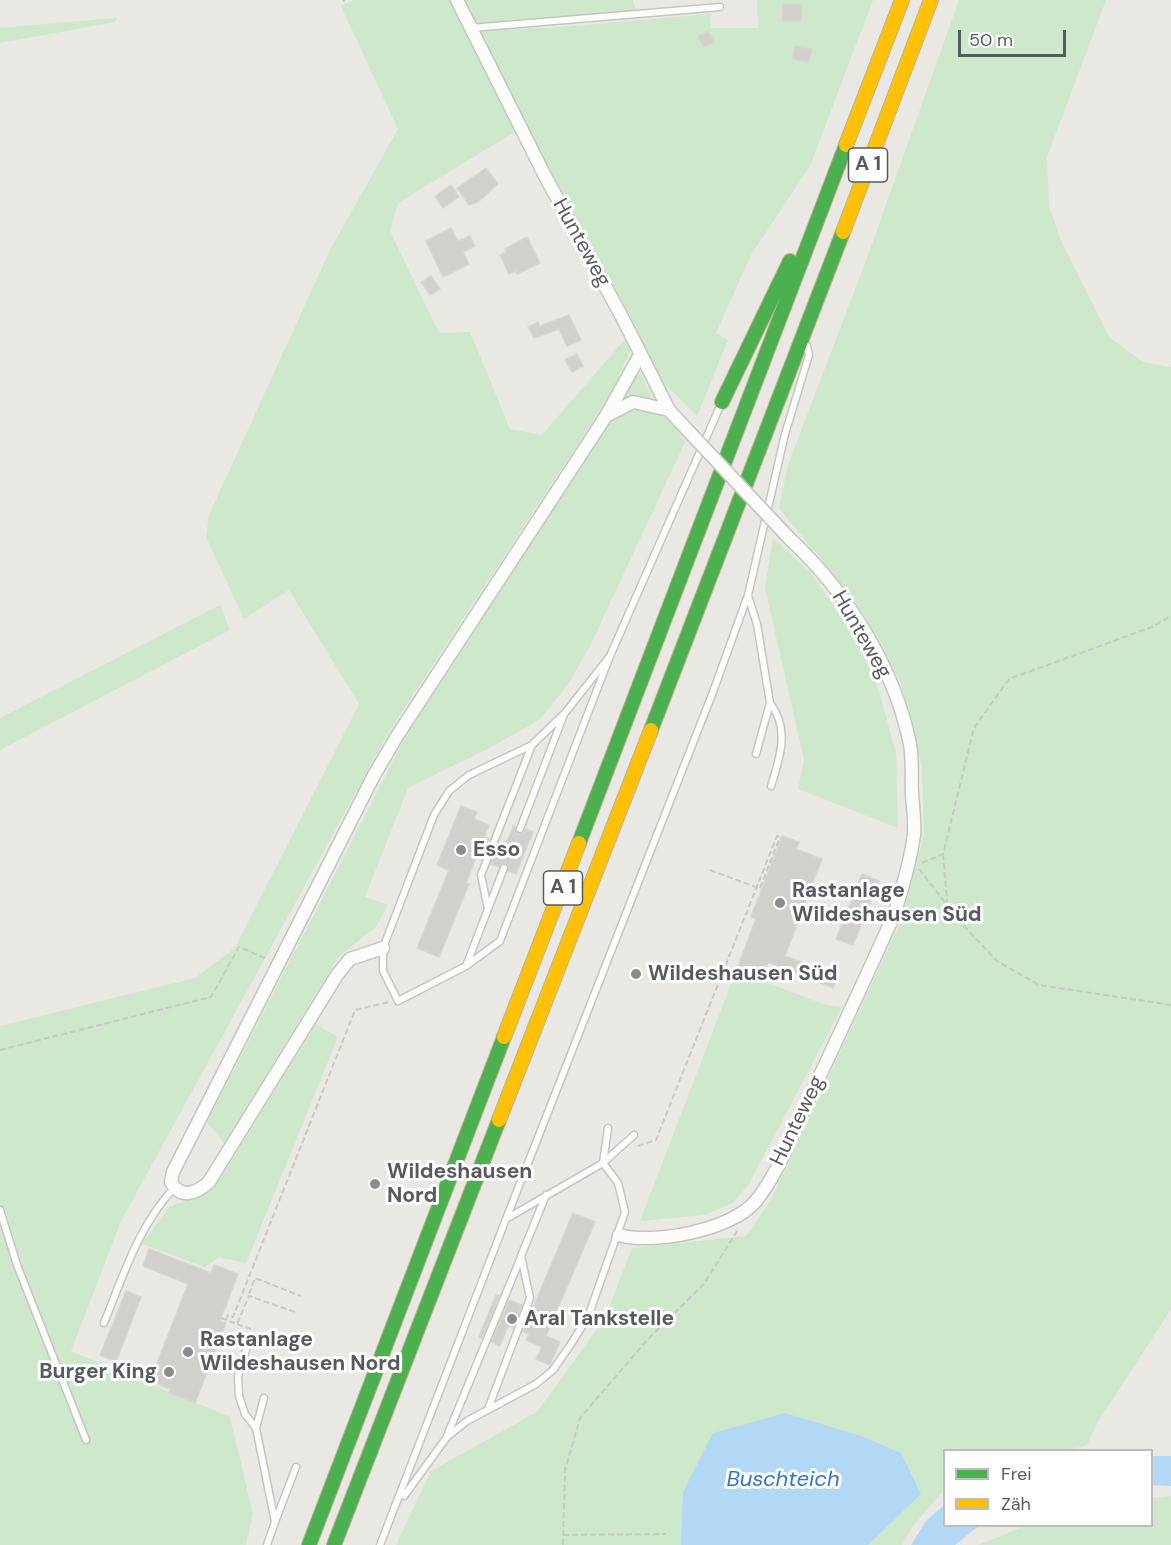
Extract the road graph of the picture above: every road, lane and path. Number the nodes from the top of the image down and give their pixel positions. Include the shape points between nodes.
1 (457, 0) edge
2 (902, 0) edge
3 (931, 0) edge
4 (720, 7) dead end
5 (471, 28) junction
6 (815, 231) junction
7 (805, 330) junction
8 (640, 355) junction
9 (722, 402) joint
10 (669, 410) junction
11 (606, 416) junction
12 (748, 595) junction
13 (1171, 616) edge
14 (610, 656) junction
15 (770, 703) junction
16 (565, 713) junction
17 (532, 745) junction
18 (756, 754) dead end
19 (771, 786) dead end
20 (520, 829) dead end
21 (943, 854) junction
22 (504, 868) dead end
23 (710, 870) dead end
24 (759, 888) junction
25 (948, 904) junction
26 (488, 909) junction
27 (382, 948) junction
28 (280, 964) junction
29 (466, 966) junction
30 (398, 1001) junction
31 (1171, 1005) edge
32 (0, 1050) edge
33 (608, 1128) dead end
34 (634, 1135) dead end
35 (635, 1147) dead end
36 (603, 1163) junction
37 (174, 1188) junction
38 (546, 1195) junction
39 (0, 1210) edge
40 (506, 1219) junction
41 (742, 1223) dead end
42 (619, 1235) junction
43 (521, 1256) junction
44 (249, 1296) junction
45 (301, 1296) dead end
46 (294, 1312) dead end
47 (221, 1318) dead end
48 (226, 1320) junction
49 (104, 1323) dead end
50 (237, 1324) junction
51 (253, 1330) dead end
52 (246, 1350) dead end
53 (264, 1398) dead end
54 (488, 1409) junction
55 (256, 1428) junction
56 (447, 1437) junction
57 (86, 1440) dead end
58 (296, 1467) dead end
59 (398, 1504) junction
60 (275, 1522) junction
61 (666, 1534) dead end
62 (563, 1535) junction
63 (267, 1545) edge
64 (309, 1545) edge
65 (334, 1545) edge
66 (380, 1545) edge
67 (563, 1545) edge

1 - 5 street, Hunteweg
2 - 6 highway, A 1
3 - 7 highway, A 1
4 - 5 lane
5 - 8 street, Hunteweg
6 - 9 highway via 791,259
6 - 64 highway, A 1
7 - 12 lane via 809,355 784,434
7 - 65 highway, A 1
8 - 10 street, Hunteweg
8 - 11 street
9 - 14 lane
10 - 11 street via 633,402
10 - 42 street, Hunteweg, bridge via 817,564 872,646 893,691 910,745 914,833 894,915 780,1160 754,1203 731,1221 704,1230 634,1240
11 - 28 street via 397,736
12 - 15 lane via 757,624
12 - 40 lane
13 - 21 path via 1152,627 1009,679 974,728
14 - 16 lane
14 - 29 lane via 500,942
15 - 18 lane
15 - 19 lane via 780,715 782,739
16 - 17 lane
16 - 20 lane
17 - 26 lane via 481,875
17 - 27 lane via 498,759 449,791 434,815
21 - 25 path
21 - 25 path via 917,868
22 - 26 lane
23 - 24 path
24 - 24 path via 777,836 780,837
24 - 35 path via 656,1140
25 - 31 path via 997,961 1039,985
26 - 29 lane
27 - 30 lane via 383,971
27 - 37 street via 350,959 337,975 209,1182 191,1194
28 - 32 path via 239,946 211,997
28 - 37 street via 173,1172
29 - 30 lane
30 - 48 path via 355,1010 233,1317 228,1315
33 - 36 lane
34 - 36 lane
36 - 38 lane
36 - 42 lane via 623,1197 625,1212
37 - 49 lane via 140,1236
38 - 40 lane
38 - 43 lane
39 - 57 lane via 16,1265
40 - 59 lane
41 - 62 path via 704,1284 648,1339 580,1418 565,1470
42 - 54 lane via 588,1317 553,1370 536,1384
43 - 54 lane via 530,1298
43 - 56 lane
44 - 45 path via 255,1278
44 - 46 path
44 - 50 path
47 - 48 path
48 - 50 path
50 - 51 path
52 - 55 lane via 238,1377 239,1396 245,1414
53 - 55 lane
54 - 56 lane
55 - 60 lane
56 - 59 lane
58 - 60 lane
59 - 66 lane
60 - 63 lane
61 - 62 path
62 - 67 path

